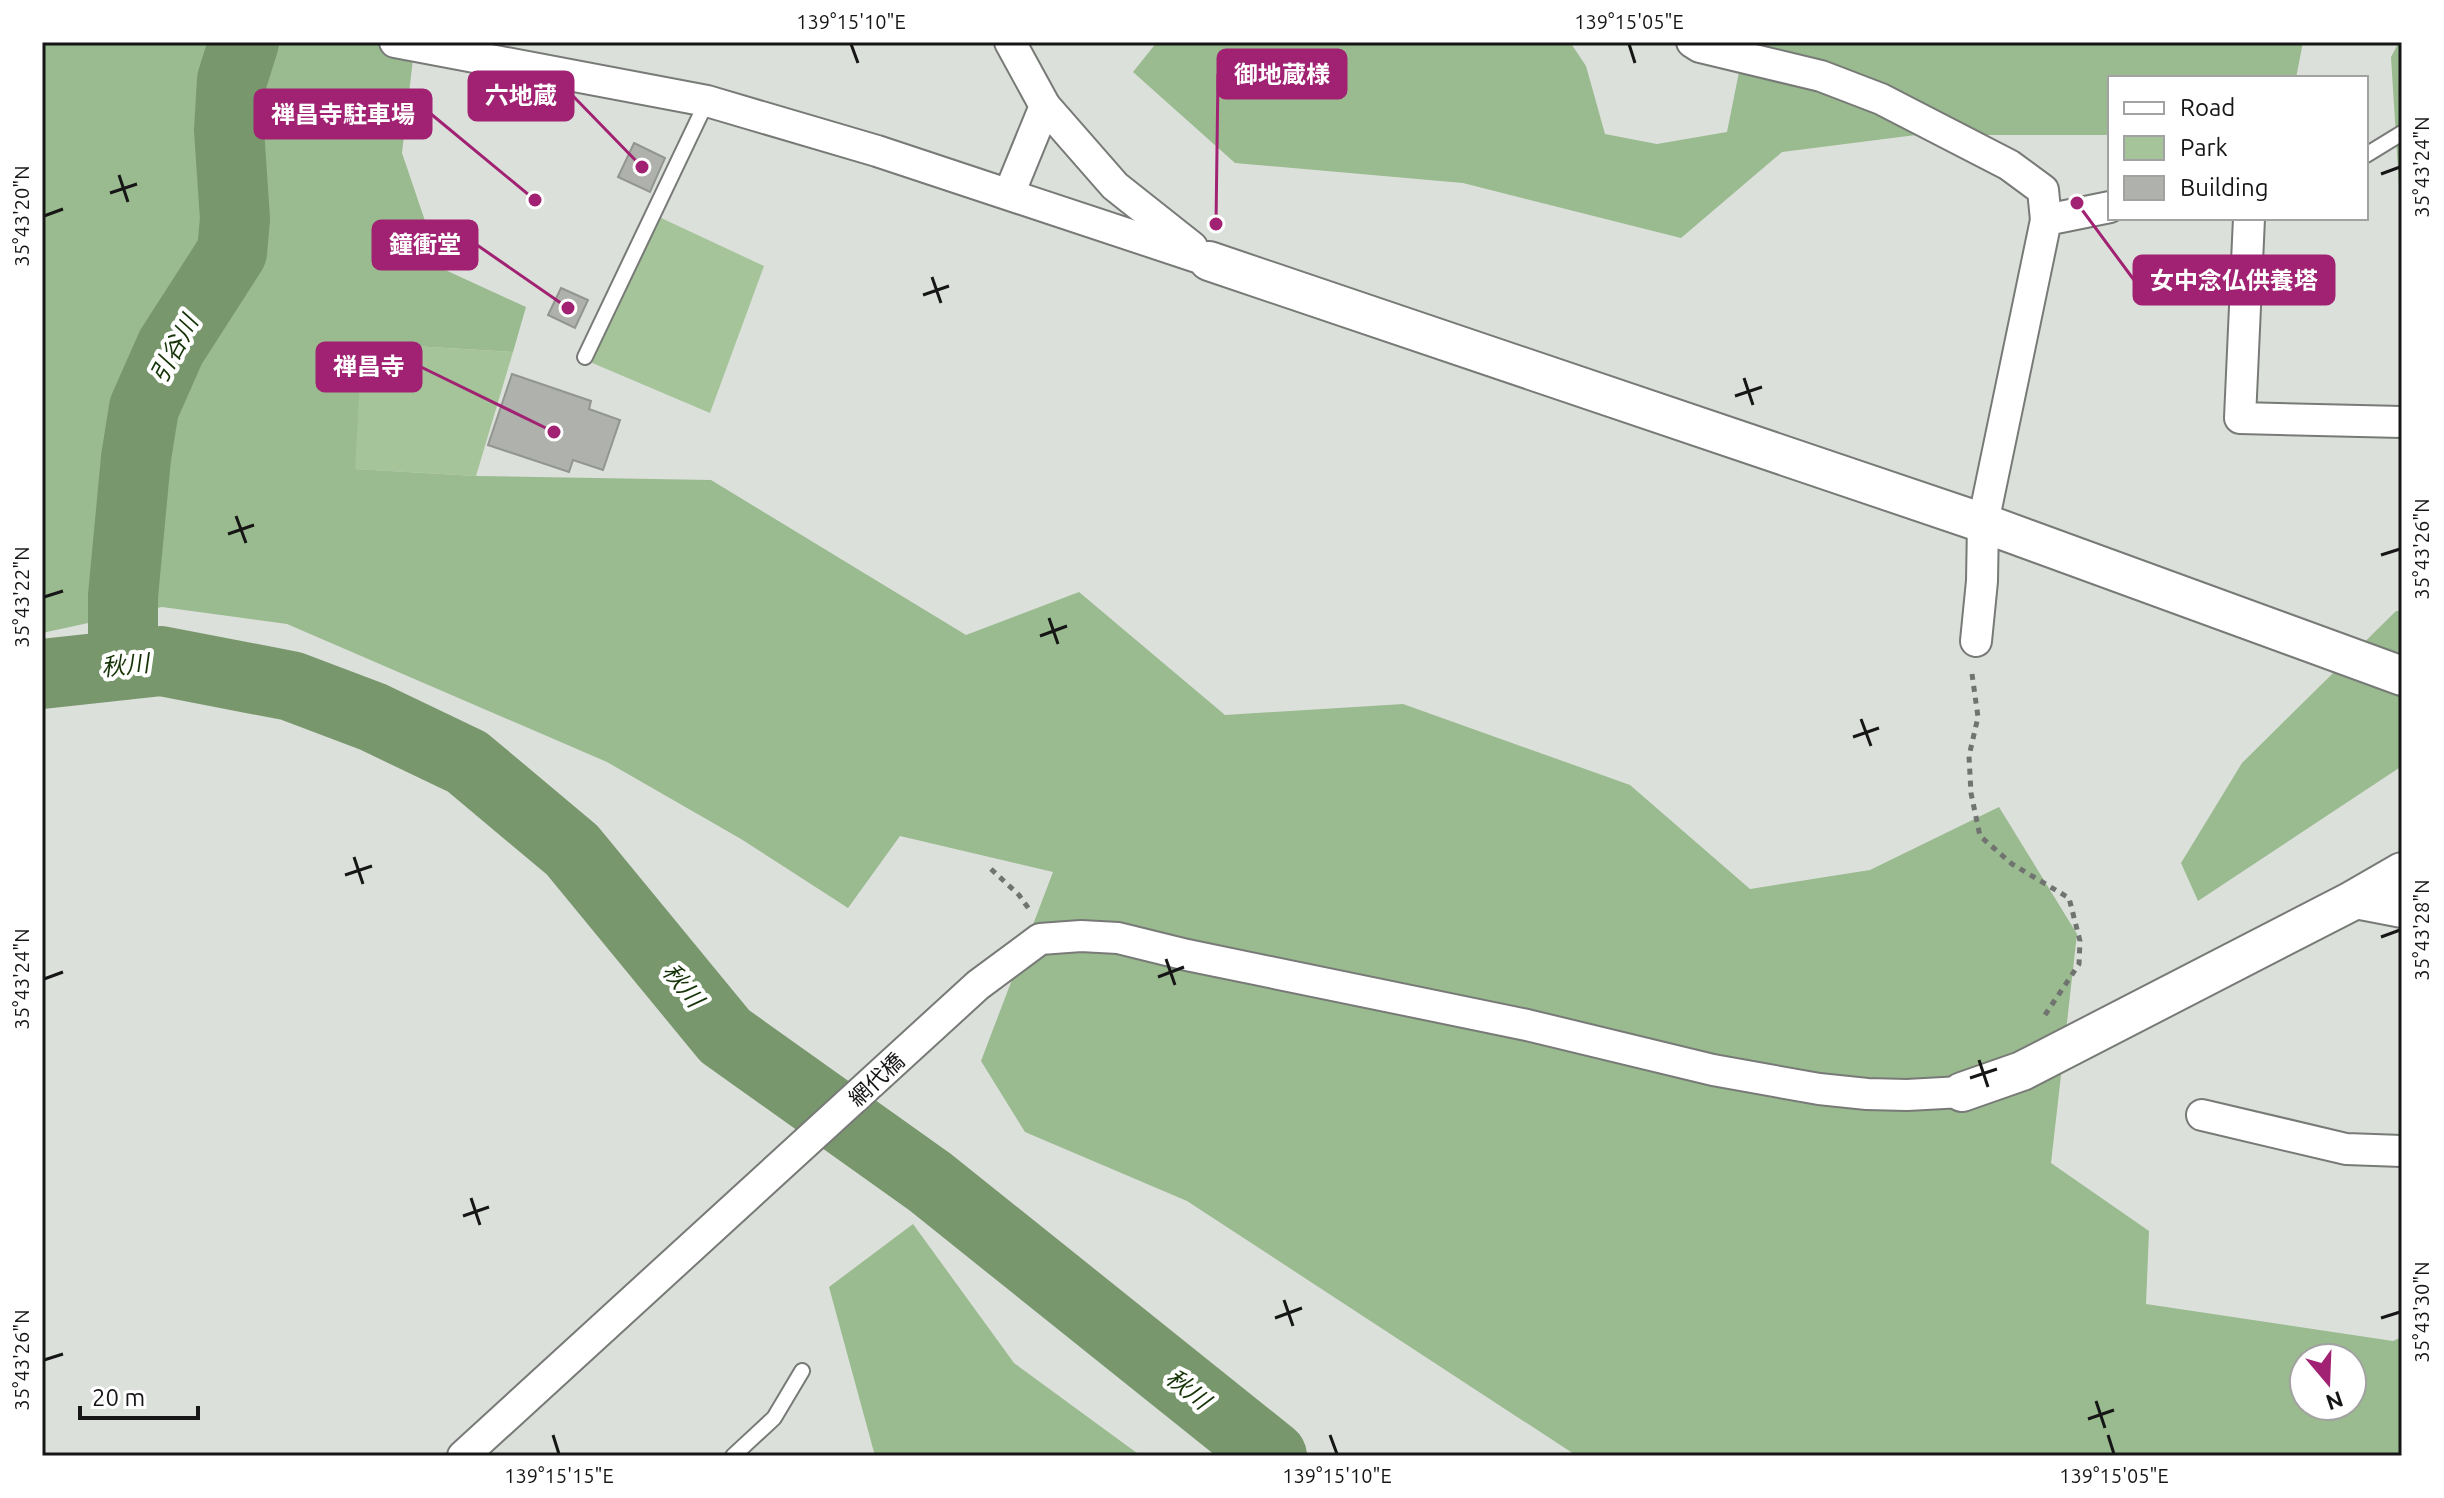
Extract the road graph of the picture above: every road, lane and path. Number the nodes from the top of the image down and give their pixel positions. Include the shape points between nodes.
1 (1010, 42) edge
2 (1692, 42) edge
3 (408, 44) edge
4 (707, 101) junction
5 (1045, 106) junction
6 (2402, 133) edge
7 (2368, 154) edge
8 (1009, 194) junction
9 (2108, 207) edge
10 (2046, 220) junction
11 (2249, 220) edge
12 (1209, 261) junction
13 (585, 357) dead end
14 (2402, 422) edge
15 (1983, 523) junction
16 (1976, 641) joint
17 (2402, 676) edge
18 (991, 869) dead end
19 (2402, 872) edge
20 (2350, 902) junction
21 (2402, 912) edge
22 (1040, 939) junction
23 (2043, 1017) dead end
24 (1962, 1092) joint
25 (2202, 1115) dead end
26 (2402, 1151) edge
27 (802, 1371) dead end
28 (463, 1456) edge
29 (733, 1456) edge

1 - 5 street
2 - 10 street via 1821,76 1881,99 2009,165 2043,190
3 - 4 street
4 - 8 street
4 - 13 lane
5 - 8 street
5 - 12 street via 1115,186
6 - 7 lane
8 - 12 street
9 - 10 street
10 - 15 street
11 - 14 street via 2240,418
12 - 15 street
15 - 16 street
15 - 17 street
16 - 23 path via 1971,673 1978,717 1969,756 1980,836 2012,864 2069,898 2080,941 2079,964
18 - 22 path via 1019,895
19 - 20 street
20 - 21 street
20 - 24 street via 2022,1071
22 - 24 street via 1118,938 1819,1089 1907,1095
22 - 28 street, 網代橋 via 978,985
25 - 26 street via 2346,1149
27 - 29 lane via 774,1418

